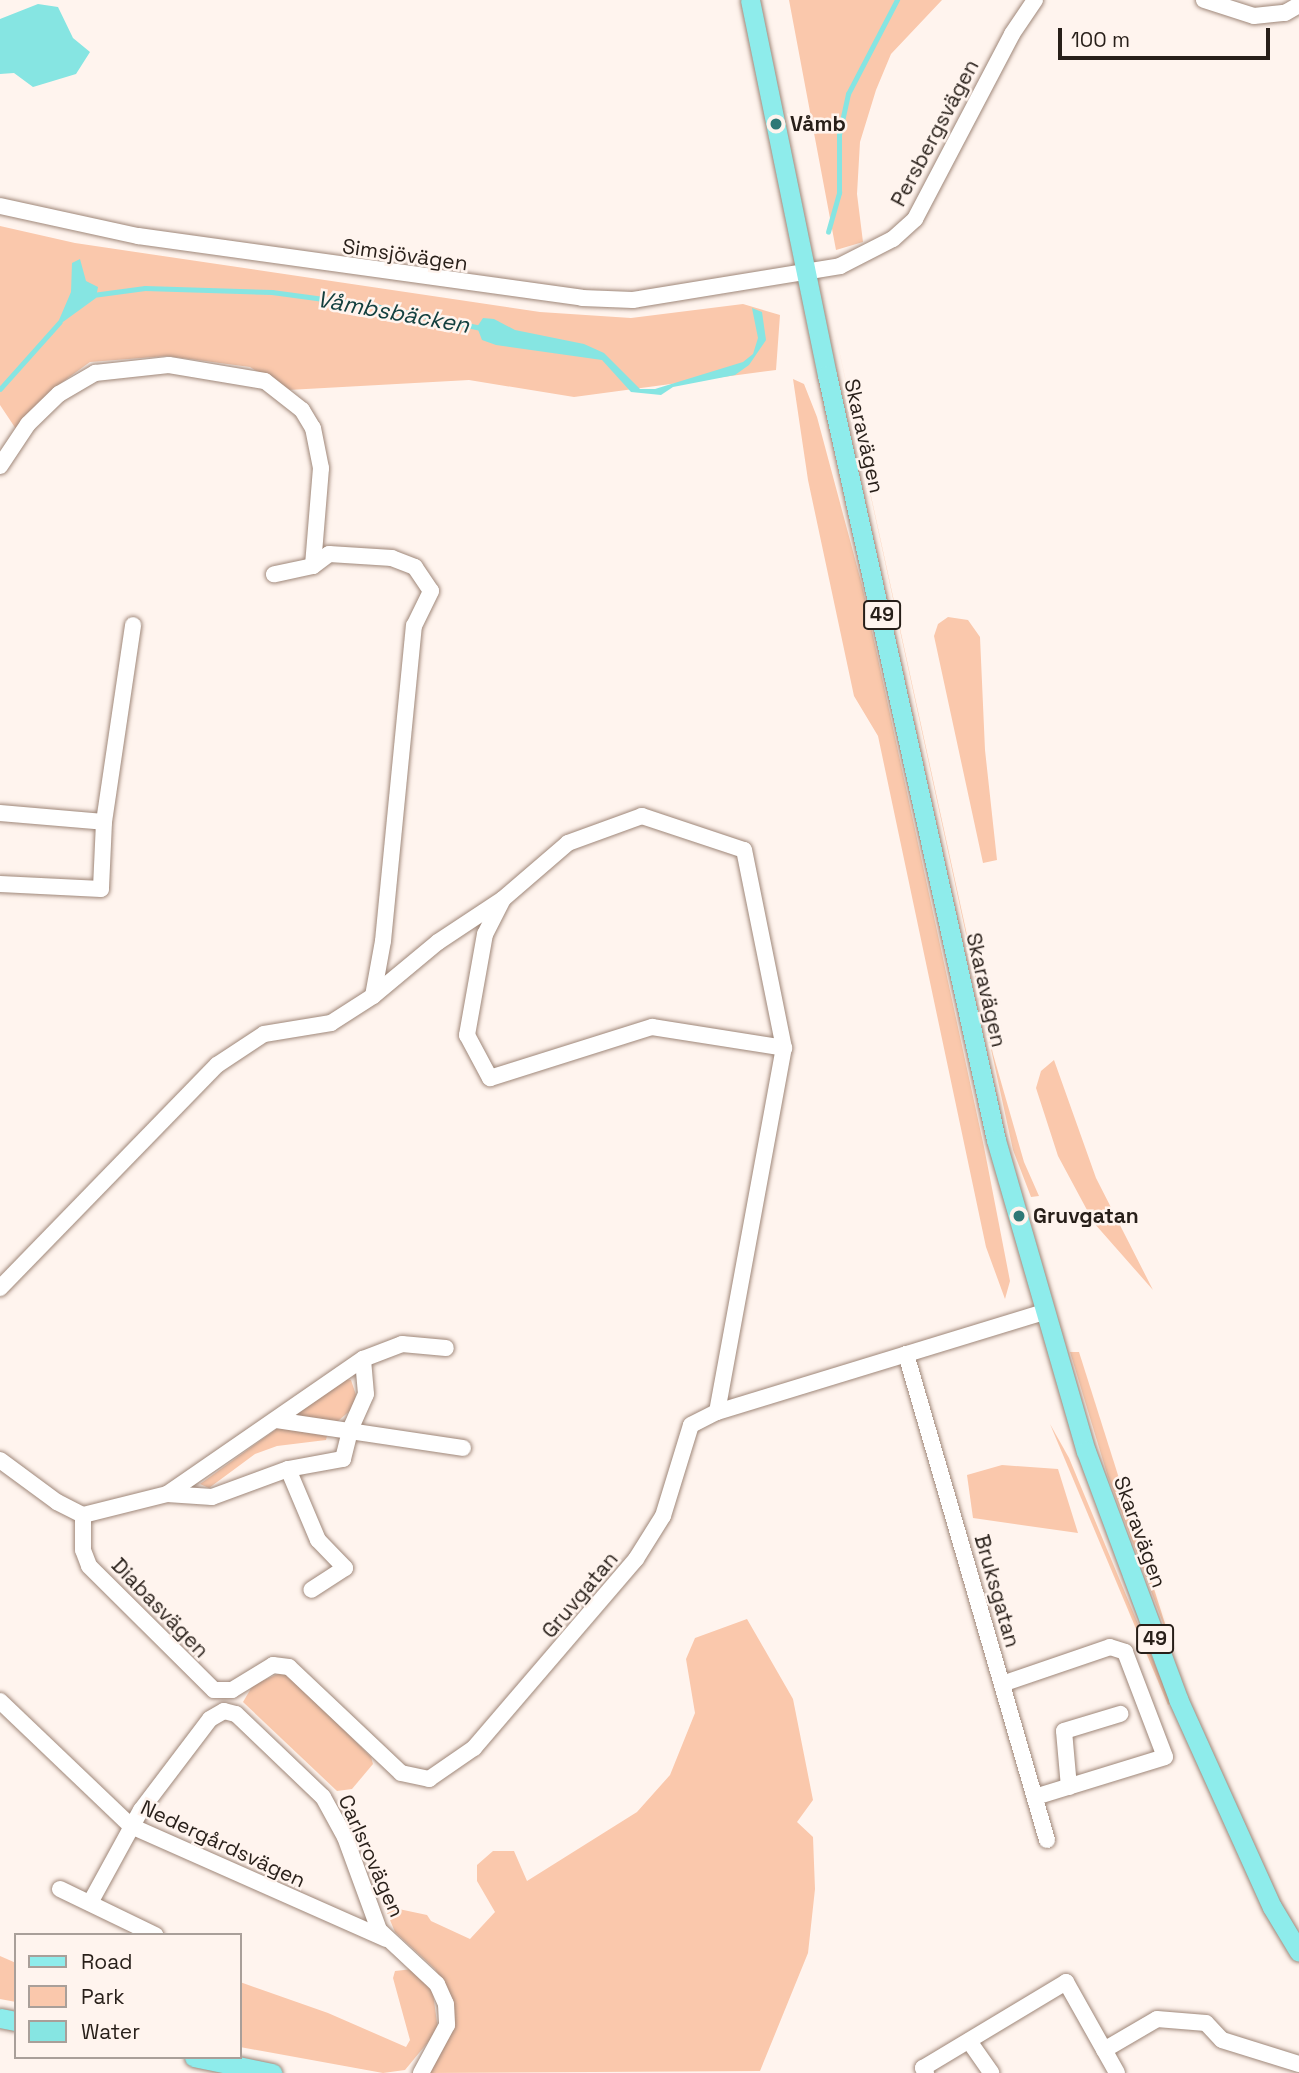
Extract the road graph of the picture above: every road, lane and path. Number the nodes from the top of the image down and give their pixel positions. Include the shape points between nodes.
1 (750, 0) edge
2 (1035, 0) edge
3 (1204, 0) edge
4 (1299, 5) edge
5 (0, 206) edge
6 (807, 272) junction
7 (0, 466) edge
8 (313, 566) junction
9 (274, 574) dead end
10 (133, 625) dead end
11 (0, 813) edge
12 (104, 822) junction
13 (0, 884) edge
14 (503, 899) junction
15 (373, 996) junction
16 (784, 1048) junction
17 (0, 1289) edge
18 (1045, 1312) junction
19 (446, 1348) dead end
20 (906, 1354) junction
21 (363, 1359) junction
22 (716, 1412) junction
23 (276, 1420) junction
24 (350, 1430) junction
25 (463, 1448) dead end
26 (0, 1460) edge
27 (288, 1469) junction
28 (167, 1494) junction
29 (83, 1515) junction
30 (312, 1590) dead end
31 (1002, 1684) junction
32 (223, 1692) joint
33 (0, 1701) edge
34 (1120, 1714) dead end
35 (1069, 1787) junction
36 (1035, 1797) junction
37 (131, 1826) junction
38 (1047, 1840) dead end
39 (60, 1889) dead end
40 (90, 1903) junction
41 (151, 1933) edge
42 (386, 1939) junction
43 (1299, 1952) edge
44 (969, 2041) junction
45 (1104, 2050) junction
46 (204, 2059) edge
47 (1299, 2064) edge
48 (272, 2073) edge
49 (421, 2073) edge
50 (926, 2073) edge
51 (990, 2073) edge
52 (1117, 2073) edge

1 - 6 main road, Skaravägen / 49
2 - 6 street, Persbergsvägen via 1012,34 915,219 865,257
3 - 4 street via 1254,16 1284,13
5 - 6 street, Simsjövägen via 138,236 582,298 633,300
6 - 18 main road, Skaravägen / 49 via 996,1140
7 - 8 street via 28,424 59,394 94,373 169,365 265,381 302,410 318,446 320,501
8 - 9 street
8 - 15 street via 330,554 392,558 415,567 431,591 414,626 383,941
10 - 12 street
11 - 12 street
12 - 13 street via 101,889
14 - 15 street via 438,942
14 - 16 street via 568,843 642,816 744,850
14 - 16 street via 485,934 467,1035 490,1078 652,1027
15 - 17 street via 331,1023 264,1034 217,1065
16 - 22 street
18 - 20 street, Gruvgatan
18 - 43 main road, Skaravägen / 49 via 1086,1451 1178,1699 1272,1907
19 - 21 street via 402,1343
20 - 22 street, Gruvgatan
20 - 31 street, Bruksgatan
21 - 23 street
21 - 24 street via 366,1394
22 - 32 street, Gruvgatan via 691,1426 684,1438 663,1516 636,1559 533,1684 446,1772 421,1779 401,1773 289,1667 273,1665
23 - 24 street
23 - 28 street
24 - 25 street
24 - 27 street via 343,1459
26 - 29 street
27 - 28 street via 212,1497
27 - 30 street via 318,1540 345,1568
28 - 29 street
29 - 32 street, Diabasvägen via 83,1550 89,1566 201,1680
31 - 35 street via 1110,1647 1125,1652 1165,1757
31 - 36 street, Bruksgatan
33 - 37 street, Nedergårdsvägen
34 - 35 street via 1064,1731
35 - 36 street
36 - 38 street, Bruksgatan
37 - 40 street
37 - 42 street, Nedergårdsvägen
37 - 42 street, Carlsrovägen via 210,1719 224,1711 243,1719 323,1797
39 - 40 street
40 - 41 street
42 - 49 street, Carlsrovägen via 431,1975 446,2004 443,2036
44 - 45 street via 1066,1983
44 - 50 street via 923,2068
44 - 51 street
45 - 47 street via 1157,2019 1206,2023 1222,2040
45 - 52 street
46 - 48 main road

